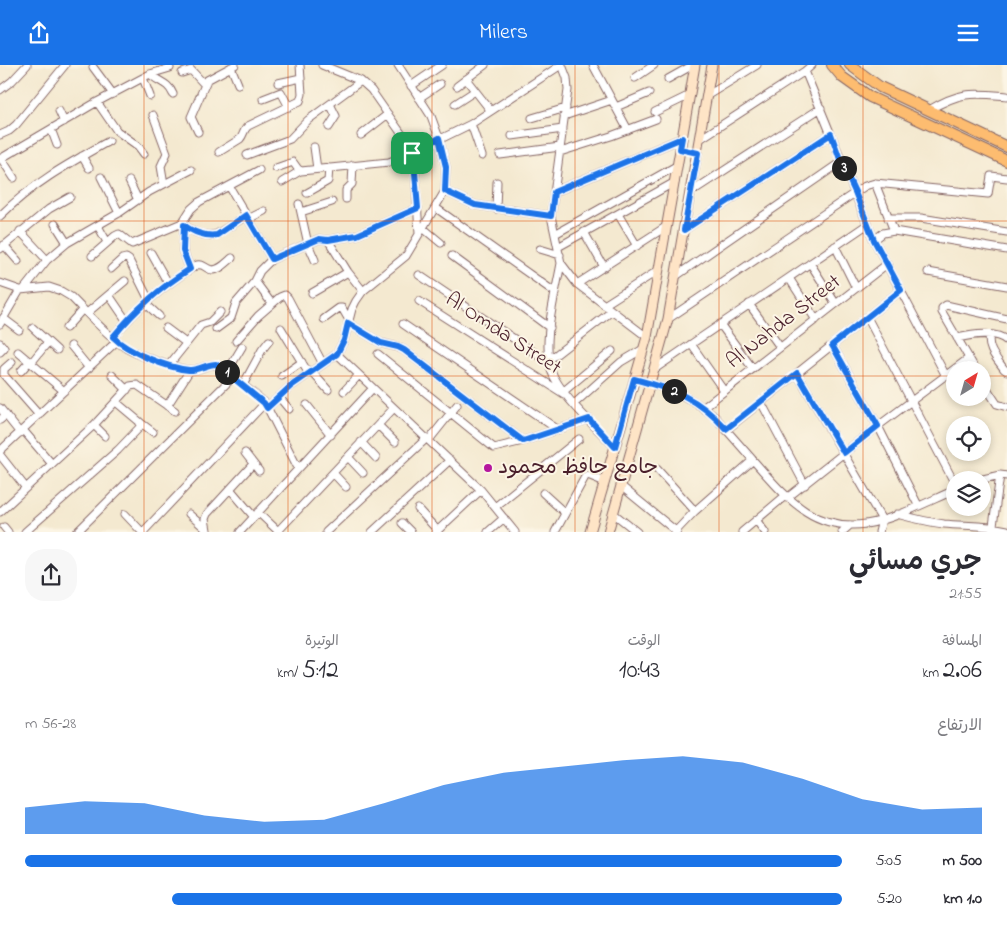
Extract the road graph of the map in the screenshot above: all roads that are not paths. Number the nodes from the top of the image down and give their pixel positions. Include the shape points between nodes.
1 (26, 65) edge
2 (65, 65) edge
3 (300, 65) edge
4 (322, 65) edge
5 (398, 65) edge
6 (442, 65) edge
7 (484, 65) edge
8 (559, 65) edge
9 (593, 65) edge
10 (654, 65) edge
11 (694, 65) edge
12 (712, 65) edge
13 (757, 65) edge
14 (812, 65) edge
15 (832, 65) edge
16 (850, 65) edge
17 (233, 66) edge
18 (93, 67) dead end
19 (170, 68) dead end
20 (805, 71) junction
21 (182, 73) dead end
22 (147, 76) junction
23 (301, 77) junction
24 (635, 78) dead end
25 (466, 79) junction
26 (668, 79) dead end
27 (361, 81) junction
28 (278, 83) dead end
29 (204, 84) junction
30 (238, 84) dead end
31 (440, 84) dead end
32 (411, 86) junction
33 (457, 86) dead end
34 (0, 90) edge
35 (476, 91) junction
36 (173, 93) dead end
37 (649, 93) dead end
38 (113, 94) junction
39 (690, 95) junction
40 (708, 95) junction
41 (150, 96) dead end
42 (1007, 96) edge
43 (419, 98) junction
44 (263, 99) dead end
45 (612, 100) junction
46 (97, 102) junction
47 (330, 104) junction
48 (455, 104) dead end
49 (289, 107) junction
50 (616, 107) junction
51 (566, 108) junction
52 (821, 108) junction
53 (929, 110) junction
54 (59, 111) dead end
55 (490, 111) junction
56 (153, 115) dead end
57 (388, 115) junction
58 (564, 116) junction
59 (532, 118) dead end
60 (64, 122) junction
61 (471, 123) junction
62 (329, 127) dead end
63 (51, 129) junction
64 (563, 129) junction
65 (628, 130) junction
66 (198, 132) dead end
67 (831, 134) junction
68 (0, 135) edge
69 (361, 135) dead end
70 (512, 136) dead end
71 (439, 138) junction
72 (682, 138) junction
73 (700, 139) junction
74 (108, 141) dead end
75 (57, 145) dead end
76 (314, 147) dead end
77 (1007, 147) edge
78 (560, 149) junction
79 (680, 149) junction
80 (219, 151) dead end
81 (412, 153) junction
82 (698, 153) junction
83 (144, 154) dead end
84 (247, 155) dead end
85 (500, 155) dead end
86 (82, 156) junction
87 (482, 156) dead end
88 (1, 159) edge
89 (1007, 161) edge
90 (841, 162) junction
91 (353, 165) junction
92 (678, 165) junction
93 (89, 168) dead end
94 (276, 168) dead end
95 (329, 168) junction
96 (317, 169) junction
97 (190, 170) dead end
98 (259, 170) dead end
99 (300, 171) junction
100 (101, 177) dead end
101 (14, 178) dead end
102 (1007, 178) edge
103 (129, 181) dead end
104 (282, 182) dead end
105 (498, 182) dead end
106 (675, 182) junction
107 (875, 183) junction
108 (164, 184) junction
109 (229, 186) junction
110 (445, 191) junction
111 (554, 192) junction
112 (691, 192) junction
113 (855, 192) junction
114 (307, 193) dead end
115 (70, 197) dead end
116 (346, 199) dead end
117 (138, 200) junction
118 (332, 202) dead end
119 (418, 208) junction
120 (436, 209) junction
121 (496, 209) junction
122 (264, 211) dead end
123 (119, 213) junction
124 (618, 213) junction
125 (0, 216) edge
126 (551, 216) junction
127 (247, 217) junction
128 (888, 218) junction
129 (55, 224) dead end
130 (183, 224) junction
131 (868, 224) junction
132 (98, 226) junction
133 (667, 226) junction
134 (684, 230) junction
135 (20, 231) junction
136 (421, 231) junction
137 (894, 231) junction
138 (584, 232) junction
139 (1007, 232) edge
140 (555, 234) junction
141 (328, 240) junction
142 (874, 240) junction
143 (68, 243) junction
144 (107, 243) junction
145 (441, 243) dead end
146 (308, 244) junction
147 (637, 246) junction
148 (2, 247) edge
149 (558, 247) junction
150 (835, 247) junction
151 (540, 249) dead end
152 (1007, 250) edge
153 (151, 253) dead end
154 (92, 256) dead end
155 (452, 256) dead end
156 (232, 258) dead end
157 (272, 259) junction
158 (560, 259) junction
159 (47, 260) junction
160 (315, 260) dead end
161 (18, 261) dead end
162 (810, 263) junction
163 (887, 264) junction
164 (604, 267) junction
165 (111, 269) dead end
166 (190, 269) junction
167 (660, 270) junction
168 (348, 272) junction
169 (928, 272) dead end
170 (419, 275) dead end
171 (676, 276) junction
172 (789, 278) junction
173 (125, 281) dead end
174 (255, 281) junction
175 (0, 283) edge
176 (168, 283) junction
177 (577, 284) junction
178 (1007, 286) edge
179 (856, 288) junction
180 (22, 289) junction
181 (901, 290) junction
182 (363, 291) junction
183 (312, 293) dead end
184 (556, 293) junction
185 (109, 295) junction
186 (419, 301) dead end
187 (147, 302) junction
188 (272, 303) junction
189 (750, 304) junction
190 (836, 304) junction
191 (604, 305) junction
192 (85, 311) junction
193 (612, 311) junction
194 (220, 312) dead end
195 (159, 316) dead end
196 (867, 317) junction
197 (324, 319) dead end
198 (668, 319) junction
199 (1007, 319) edge
200 (126, 320) junction
201 (816, 320) junction
202 (2, 321) edge
203 (349, 321) junction
204 (404, 323) dead end
205 (720, 324) junction
206 (33, 328) dead end
207 (66, 328) dead end
208 (166, 328) dead end
209 (281, 328) dead end
210 (550, 328) junction
211 (216, 329) dead end
212 (19, 330) dead end
213 (990, 335) junction
214 (647, 337) junction
215 (957, 338) junction
216 (115, 339) junction
217 (236, 341) dead end
218 (269, 341) dead end
219 (1007, 341) edge
220 (48, 342) junction
221 (0, 343) edge
222 (186, 343) junction
223 (691, 344) junction
224 (832, 345) junction
225 (71, 346) dead end
226 (242, 347) dead end
227 (780, 347) junction
228 (643, 349) junction
229 (57, 350) dead end
230 (612, 351) dead end
231 (0, 352) edge
232 (18, 352) dead end
233 (337, 354) junction
234 (378, 354) dead end
235 (969, 358) junction
236 (549, 361) junction
237 (965, 361) edge
238 (971, 361) edge
239 (12, 362) dead end
240 (302, 362) junction
241 (30, 363) junction
242 (323, 364) junction
243 (169, 365) junction
244 (89, 368) junction
245 (656, 368) junction
246 (753, 369) junction
247 (190, 370) junction
248 (21, 371) dead end
249 (227, 371) junction
250 (1007, 371) edge
251 (311, 373) junction
252 (797, 373) junction
253 (112, 375) dead end
254 (282, 375) dead end
255 (359, 375) junction
256 (946, 376) joint
257 (233, 377) junction
258 (634, 379) junction
259 (651, 384) junction
260 (243, 385) junction
261 (373, 388) junction
262 (67, 389) junction
263 (127, 389) junction
264 (328, 391) dead end
265 (344, 391) dead end
266 (724, 391) junction
267 (76, 393) dead end
268 (566, 394) junction
269 (991, 395) edge
270 (279, 397) junction
271 (912, 401) junction
272 (116, 402) junction
273 (761, 402) junction
274 (574, 404) junction
275 (266, 405) junction
276 (307, 405) dead end
277 (457, 405) dead end
278 (167, 406) junction
279 (704, 407) junction
280 (1007, 407) edge
281 (0, 408) edge
282 (394, 408) junction
283 (289, 409) dead end
284 (175, 411) dead end
285 (451, 412) junction
286 (39, 415) junction
287 (3, 418) edge
288 (589, 419) junction
289 (141, 423) junction
290 (94, 425) junction
291 (378, 425) junction
292 (878, 426) junction
293 (557, 429) junction
294 (726, 429) junction
295 (21, 431) junction
296 (153, 432) dead end
297 (331, 435) junction
298 (105, 436) dead end
299 (428, 439) junction
300 (579, 439) dead end
301 (523, 441) junction
302 (362, 442) junction
303 (395, 442) dead end
304 (615, 447) junction
305 (0, 451) edge
306 (245, 453) dead end
307 (844, 453) junction
308 (0, 455) edge
309 (348, 457) junction
310 (376, 458) dead end
311 (450, 460) junction
312 (753, 460) junction
313 (3, 464) edge
314 (52, 464) junction
315 (253, 464) junction
316 (298, 469) junction
317 (657, 469) dead end
318 (259, 471) dead end
319 (948, 471) edge
320 (333, 473) junction
321 (363, 473) dead end
322 (1004, 476) edge
323 (991, 478) edge
324 (605, 482) junction
325 (804, 485) junction
326 (621, 486) junction
327 (346, 487) dead end
328 (26, 488) junction
329 (231, 490) junction
330 (481, 490) junction
331 (543, 493) dead end
332 (946, 494) edge
333 (786, 497) junction
334 (0, 499) edge
335 (918, 505) junction
336 (495, 507) junction
337 (3, 509) edge
338 (418, 509) dead end
339 (695, 511) junction
340 (565, 513) junction
341 (613, 513) junction
342 (125, 514) dead end
343 (189, 514) dead end
344 (256, 514) junction
345 (897, 514) junction
346 (504, 518) junction
347 (756, 520) junction
348 (882, 520) junction
349 (402, 523) dead end
350 (850, 525) junction
351 (993, 527) junction
352 (983, 529) edge
353 (1007, 530) edge
354 (206, 531) edge
355 (279, 531) edge
356 (437, 531) edge
357 (512, 531) edge
358 (25, 532) edge
359 (77, 532) edge
360 (143, 532) edge
361 (240, 532) edge
362 (326, 532) edge
363 (372, 532) edge
364 (410, 532) edge
365 (488, 532) edge
366 (554, 532) edge
367 (590, 532) edge
368 (608, 532) edge
369 (638, 532) edge
370 (676, 532) edge
371 (742, 532) edge
372 (765, 532) edge
373 (842, 532) edge
374 (878, 532) edge

1 - 34 street
2 - 68 street via 16,125
3 - 23 street
4 - 27 street
5 - 32 street
6 - 32 street
7 - 25 street
8 - 51 street via 567,78
8 - 55 street
9 - 45 street
10 - 24 street
11 - 26 street
11 - 39 main road
12 - 40 main road
13 - 40 street
14 - 20 street
15 - 89 main road via 842,77 870,97
16 - 53 main road via 880,87
17 - 29 street via 211,76
17 - 30 street
18 - 38 street
19 - 22 street
20 - 52 street
20 - 73 street
21 - 29 street via 191,70
22 - 36 street via 167,84
22 - 38 street
22 - 41 street
23 - 28 street
23 - 49 street via 302,99
25 - 33 street
25 - 35 street
27 - 47 street
27 - 57 street
29 - 66 street via 191,117
31 - 43 street
32 - 43 street
35 - 48 street
35 - 55 street
37 - 50 street
38 - 46 street
39 - 65 street
39 - 72 main road
40 - 73 main road
42 - 53 street via 961,94
43 - 71 street
44 - 49 street via 281,92
45 - 50 street
45 - 58 street
46 - 60 street
46 - 83 street via 117,131
47 - 62 street via 336,116
47 - 84 street via 302,125 290,139
49 - 80 street via 248,126 243,137
50 - 65 street
51 - 58 street
51 - 59 street
52 - 67 street
52 - 112 street
53 - 77 main road
54 - 60 street
55 - 61 street
56 - 108 street via 167,153 161,166
57 - 69 street
57 - 81 street
58 - 64 street
60 - 63 street
61 - 71 street
61 - 87 street
63 - 75 street
63 - 88 street
64 - 70 street
64 - 78 street
65 - 78 street
67 - 90 street
67 - 134 street
71 - 81 street
71 - 110 street via 446,167
72 - 79 main road
72 - 111 street
73 - 82 main road
74 - 86 street
76 - 96 street
78 - 85 street
78 - 111 street
79 - 82 main road
79 - 92 main road
81 - 91 street via 389,161
81 - 119 street
82 - 112 main road
86 - 93 street
86 - 125 street via 49,174
88 - 101 street
90 - 113 street
90 - 171 street
91 - 95 street
91 - 116 street via 352,184 346,191
92 - 106 main road
92 - 140 street
94 - 99 street via 294,162
95 - 96 street
95 - 114 street via 328,181
96 - 99 street
97 - 108 street
98 - 109 street
99 - 104 street
100 - 123 street
102 - 107 street via 990,176 988,194
103 - 117 street
105 - 121 street
106 - 124 street
106 - 133 main road
107 - 113 street
107 - 128 street
108 - 117 street
109 - 127 street
109 - 130 street via 199,202
110 - 120 street
110 - 121 street via 464,201
111 - 126 street
112 - 134 main road
113 - 131 street
113 - 198 street
115 - 135 street
117 - 123 street
118 - 146 street via 300,208
119 - 136 street
119 - 141 street via 357,235
120 - 136 street
120 - 184 street
121 - 126 street
122 - 127 street
123 - 132 street
124 - 138 street
124 - 147 street
126 - 140 street
127 - 130 street via 213,236 196,233
127 - 157 street
128 - 137 street
128 - 139 street via 921,218
129 - 143 street
130 - 144 street via 132,244 119,235
130 - 166 street via 183,251
131 - 142 street
131 - 150 street
132 - 143 street
132 - 144 street
133 - 147 street
133 - 167 main road
134 - 171 main road
135 - 148 street
135 - 159 street
136 - 145 street
136 - 182 street via 406,256
137 - 142 street via 883,233
137 - 152 street
138 - 149 street
138 - 164 street
140 - 149 street
141 - 146 street via 319,239
141 - 168 street
142 - 163 street
143 - 159 street
144 - 154 street
146 - 157 street
146 - 160 street
147 - 164 street
148 - 161 street
149 - 158 street
150 - 162 street
150 - 179 street
151 - 158 street
153 - 176 street
155 - 210 street
156 - 166 street via 217,269 210,270 202,264
157 - 174 street
158 - 177 street
158 - 184 street
159 - 180 street
162 - 172 street
162 - 190 street
163 - 179 street, Al Nahda Street
163 - 181 street
164 - 177 street
165 - 187 street via 122,259 129,260
166 - 176 street
167 - 191 street
167 - 214 main road
168 - 182 street
168 - 183 street
169 - 178 street
170 - 236 street
171 - 198 main road
172 - 189 street
172 - 201 street
173 - 185 street
174 - 188 street
174 - 211 street via 236,303 231,318
175 - 180 street
176 - 187 street
177 - 191 street
179 - 190 street, Al Nahda Street
180 - 192 street via 55,289 71,297
180 - 202 street
181 - 196 street
181 - 256 street
182 - 203 street
184 - 210 street
185 - 192 street
185 - 200 street
186 - 268 street, Al Omda Street
187 - 195 street
187 - 200 street
188 - 217 street
188 - 242 street via 285,295 288,298
189 - 205 street
189 - 227 street
190 - 201 street, Al Nahda Street
191 - 193 street
192 - 207 street
192 - 216 street
193 - 214 street
193 - 236 street
194 - 222 street via 210,322 201,325
196 - 224 street
196 - 271 street
197 - 203 street via 342,308
198 - 245 main road
199 - 215 street via 946,305 941,311
200 - 216 street
201 - 227 street, Al Nahda Street
202 - 212 street
203 - 233 street
203 - 301 street via 381,343 404,350
204 - 293 street
205 - 223 street
205 - 246 street
206 - 220 street
208 - 222 street
209 - 240 street
210 - 236 street
213 - 215 street
213 - 219 street
213 - 250 street via 991,349
214 - 228 main road
215 - 235 street
216 - 243 street via 126,348
216 - 244 street
218 - 260 street
220 - 229 street
220 - 241 street
221 - 231 street via 4,348
222 - 243 street
223 - 245 street
223 - 266 street
224 - 252 street
224 - 292 street
225 - 244 street
226 - 249 street
227 - 246 street, Al Nahda Street
228 - 258 main road
228 - 274 street via 621,361
230 - 268 street
232 - 241 street
233 - 242 street
233 - 255 street
234 - 285 street
235 - 237 street
235 - 238 street
236 - 268 street
239 - 286 street via 4,369 4,375
240 - 251 street
240 - 254 street
241 - 248 street
241 - 262 street
242 - 251 street
243 - 247 street
244 - 262 street
245 - 259 main road
246 - 266 street, Al Nahda Street
247 - 249 street via 216,364
247 - 278 street
249 - 257 street
251 - 264 street
251 - 270 street
252 - 273 street
252 - 307 street
253 - 263 street
255 - 261 street
255 - 265 street
256 - 271 street
257 - 260 street
257 - 359 street
258 - 259 street
258 - 304 main road
259 - 279 street via 679,393
259 - 326 main road
260 - 275 street
261 - 282 street
261 - 297 street
262 - 267 street
262 - 286 street
263 - 272 street
263 - 278 street via 137,385
266 - 279 street, Al Nahda Street
268 - 274 street
269 - 280 street via 997,405
270 - 275 street
270 - 283 street
271 - 292 street
271 - 319 street
272 - 289 street
272 - 290 street
273 - 294 street
273 - 325 street
274 - 288 street
275 - 316 street
275 - 360 street
276 - 297 street
277 - 285 street
278 - 284 street
279 - 294 street
281 - 287 street
282 - 291 street
282 - 299 street
285 - 299 street
285 - 301 street via 494,448
286 - 295 street
287 - 295 street
288 - 293 street
288 - 304 street
289 - 296 street
289 - 358 street via 118,450
290 - 298 street
290 - 314 street
291 - 302 street
291 - 303 street
292 - 307 street
292 - 335 street
293 - 301 street
294 - 312 street
295 - 305 street
295 - 314 street
297 - 316 street
299 - 311 street
299 - 362 street
300 - 336 street
302 - 309 street
302 - 310 street
304 - 324 main road
306 - 315 street
307 - 325 street
307 - 348 street
308 - 313 street
309 - 320 street
309 - 321 street
311 - 330 street
311 - 363 street
312 - 333 street
312 - 339 street
313 - 328 street
314 - 328 street
315 - 318 street
315 - 329 street
316 - 344 street
317 - 339 street
320 - 327 street
320 - 355 street
322 - 323 street
322 - 351 street
324 - 340 street via 588,475
324 - 367 main road
325 - 333 street
326 - 341 main road
326 - 370 street
328 - 337 street
329 - 344 street
329 - 354 street via 207,514
330 - 336 street
330 - 356 street
331 - 340 street
332 - 335 street
333 - 347 street
333 - 350 street via 817,518
334 - 337 street
335 - 345 street
336 - 346 street
338 - 356 street
339 - 370 street
340 - 366 street
341 - 368 main road
341 - 369 street
342 - 360 street
343 - 354 street
344 - 355 street
344 - 361 street
345 - 348 street
345 - 352 street
346 - 357 street
346 - 365 street
347 - 371 street
347 - 372 street
348 - 350 street
348 - 374 street
349 - 364 street
350 - 373 street
351 - 352 street
351 - 353 street

